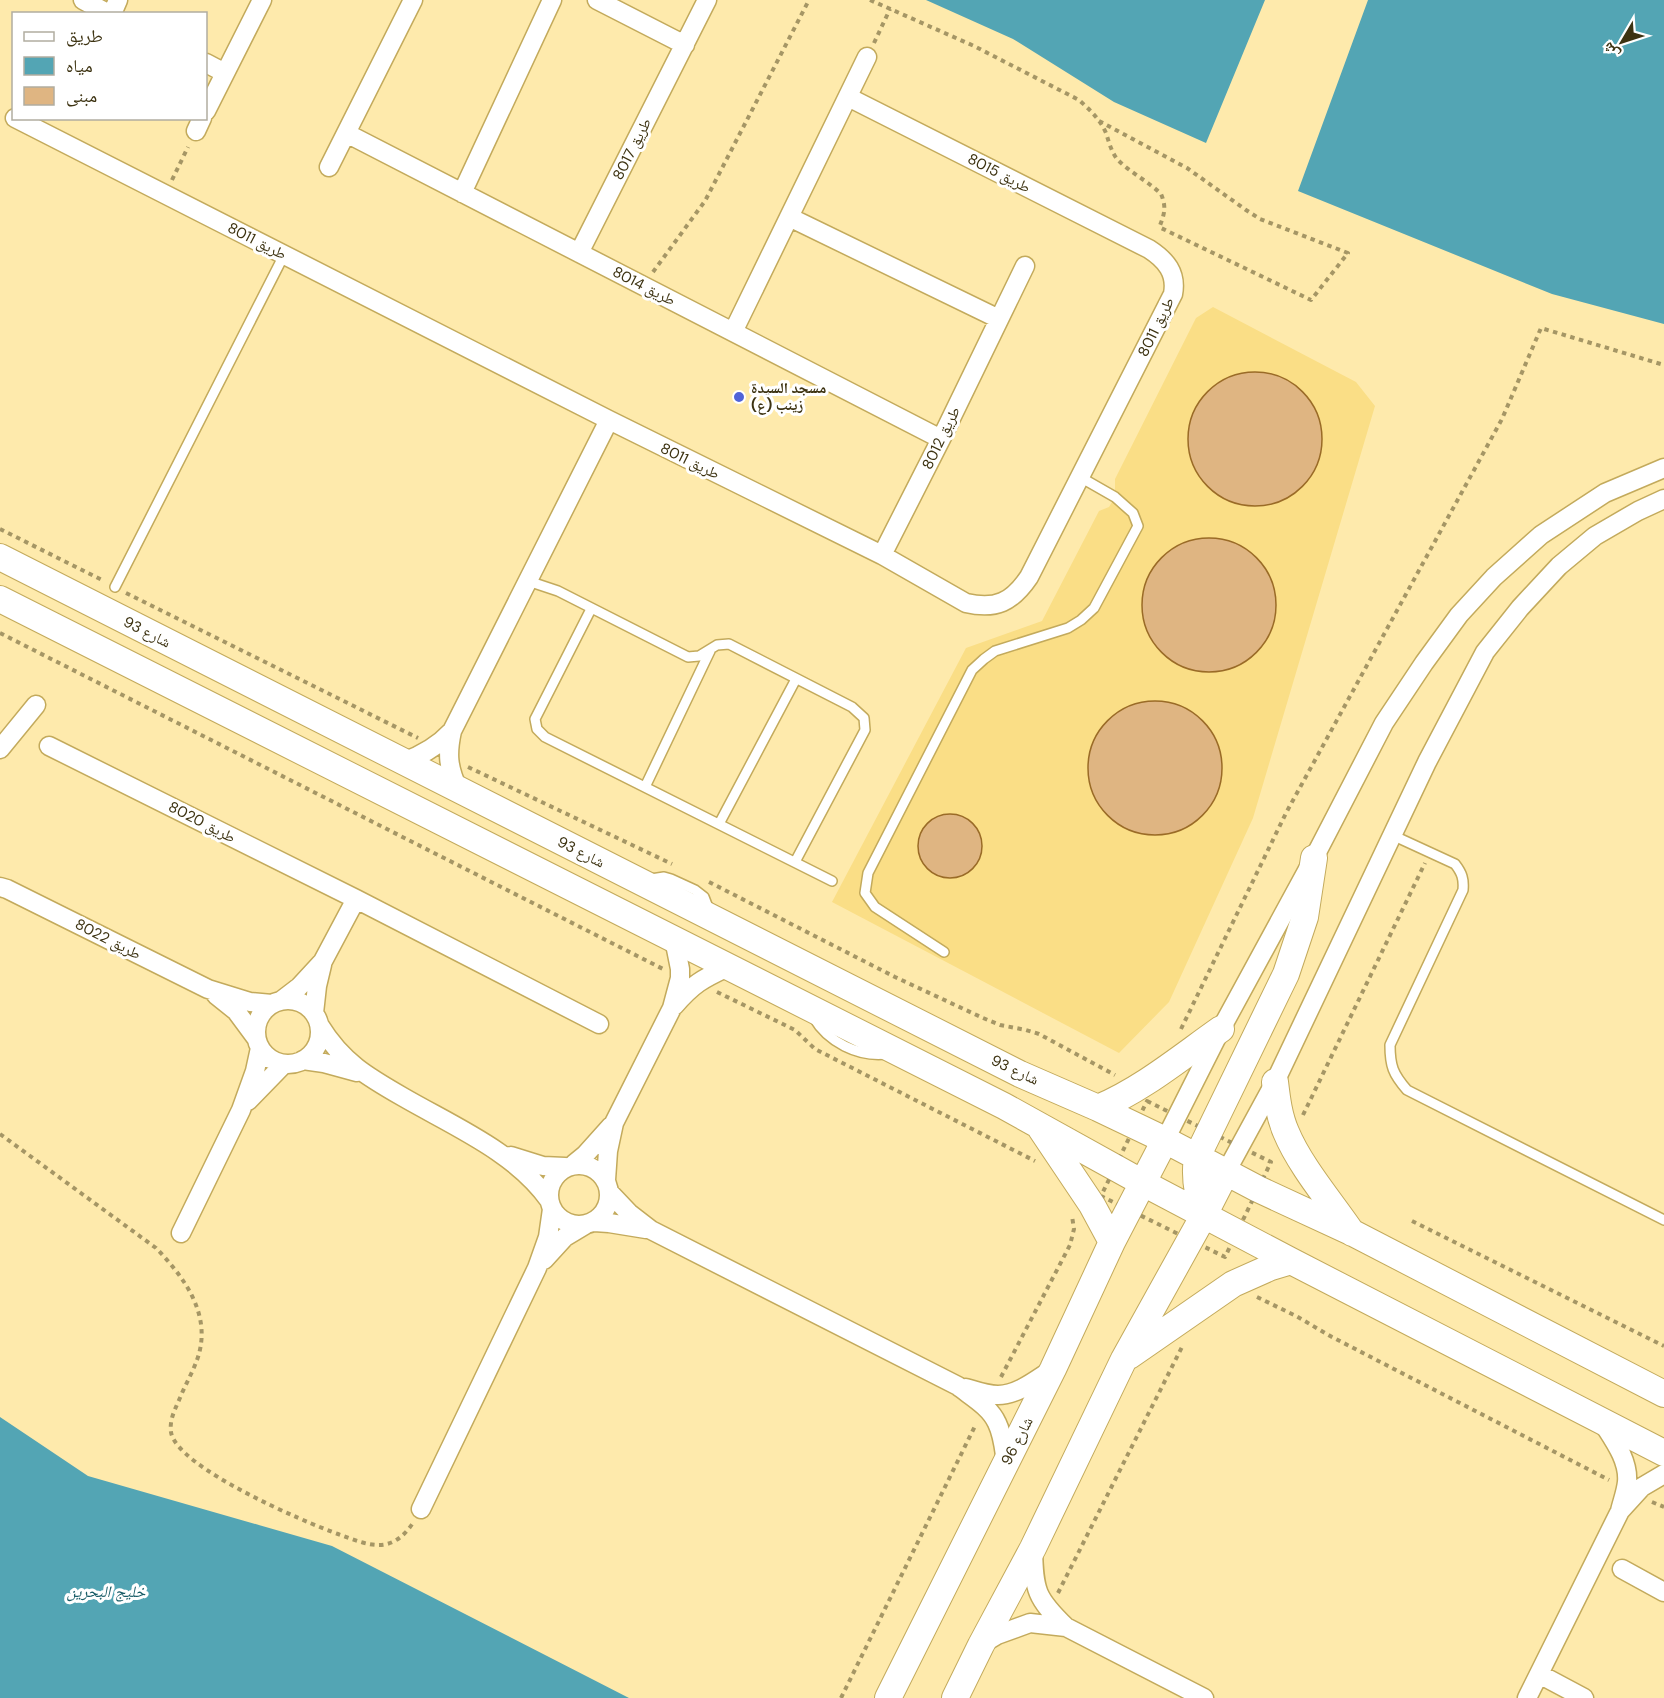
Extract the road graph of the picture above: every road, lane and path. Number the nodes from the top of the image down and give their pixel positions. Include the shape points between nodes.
1 (83, 0) edge
2 (262, 0) edge
3 (413, 0) edge
4 (552, 0) edge
5 (597, 0) edge
6 (707, 0) edge
7 (809, 0) edge
8 (870, 0) edge
9 (890, 9) junction
10 (106, 12) edge
11 (685, 45) junction
12 (867, 57) joint
13 (207, 64) edge
14 (225, 73) junction
15 (848, 97) junction
16 (207, 109) edge
17 (18, 120) edge
18 (1099, 121) junction
19 (199, 124) edge
20 (346, 134) junction
21 (329, 167) dead end
22 (462, 193) junction
23 (165, 195) junction
24 (789, 217) junction
25 (1159, 227) junction
26 (1149, 249) junction
27 (579, 253) junction
28 (285, 255) junction
29 (1025, 266) dead end
30 (651, 275) dead end
31 (999, 319) junction
32 (733, 332) junction
33 (1664, 365) edge
34 (609, 420) junction
35 (941, 439) junction
36 (1664, 468) edge
37 (1080, 477) junction
38 (1664, 499) edge
39 (0, 529) edge
40 (882, 555) junction
41 (0, 557) edge
42 (528, 580) junction
43 (115, 587) junction
44 (0, 599) edge
45 (591, 609) junction
46 (0, 633) edge
47 (710, 650) junction
48 (796, 679) junction
49 (36, 705) dead end
50 (49, 746) dead end
51 (0, 749) edge
52 (441, 752) junction
53 (403, 762) junction
54 (645, 787) junction
55 (458, 789) junction
56 (719, 824) junction
57 (1392, 835) junction
58 (1430, 852) junction
59 (1314, 858) junction
60 (795, 862) junction
61 (676, 865) dead end
62 (707, 881) dead end
63 (832, 881) dead end
64 (2, 886) edge
65 (356, 899) junction
66 (674, 939) junction
67 (944, 952) dead end
68 (323, 961) junction
69 (728, 967) junction
70 (688, 980) junction
71 (208, 989) junction
72 (277, 1002) junction
73 (317, 1020) junction
74 (599, 1024) dead end
75 (1221, 1029) junction
76 (1181, 1031) dead end
77 (258, 1043) junction
78 (303, 1060) junction
79 (284, 1064) junction
80 (1125, 1073) dead end
81 (364, 1074) junction
82 (1275, 1082) junction
83 (1098, 1107) junction
84 (241, 1110) junction
85 (1302, 1117) dead end
86 (614, 1123) junction
87 (1037, 1124) junction
88 (0, 1134) edge
89 (1165, 1140) junction
90 (495, 1150) junction
91 (1297, 1154) junction
92 (1197, 1156) junction
93 (1271, 1162) dead end
94 (1040, 1165) dead end
95 (569, 1166) junction
96 (1226, 1172) junction
97 (1143, 1183) junction
98 (608, 1186) junction
99 (551, 1204) junction
100 (1071, 1212) dead end
101 (1204, 1215) junction
102 (1664, 1220) edge
103 (1412, 1221) dead end
104 (590, 1223) junction
105 (651, 1230) junction
106 (181, 1233) dead end
107 (1353, 1233) junction
108 (1112, 1242) junction
109 (1291, 1261) junction
110 (537, 1268) junction
111 (1233, 1284) junction
112 (1187, 1336) dead end
113 (1664, 1346) edge
114 (1124, 1359) junction
115 (1053, 1369) junction
116 (1664, 1394) edge
117 (988, 1401) junction
118 (1600, 1419) junction
119 (1664, 1453) edge
120 (1006, 1462) junction
121 (1664, 1474) edge
122 (1626, 1489) junction
123 (421, 1509) joint
124 (1620, 1511) junction
125 (1033, 1548) junction
126 (1622, 1569) dead end
127 (1664, 1592) edge
128 (1049, 1611) junction
129 (1066, 1627) junction
130 (981, 1645) junction
131 (1539, 1674) junction
132 (841, 1698) edge
133 (888, 1698) edge
134 (954, 1698) edge
135 (1204, 1698) edge
136 (1527, 1698) edge
137 (1584, 1698) edge

1 - 10 street
2 - 14 street
3 - 20 street
4 - 22 street
5 - 11 street
6 - 11 street, طريق 8017
7 - 30 path via 705,201
8 - 9 path
9 - 12 path
9 - 18 path via 974,46 1079,100
11 - 27 street, طريق 8017
12 - 15 street
13 - 14 street
14 - 16 street
15 - 24 street
15 - 26 street, طريق 8015
17 - 23 street, طريق 8011
18 - 25 path via 1116,157 1161,194 1166,212
18 - 25 path via 1187,168 1260,219 1348,253 1311,300
19 - 23 path
20 - 21 street
20 - 22 street, طريق 8014
22 - 27 street, طريق 8014
23 - 28 street, طريق 8011
24 - 31 street
24 - 32 street
25 - 26 path
26 - 37 street, طريق 8011 via 1170,269 1175,284 1173,294
27 - 32 street, طريق 8014
28 - 34 street, طريق 8011
28 - 43 lane
29 - 31 street, طريق 8012
31 - 35 street, طريق 8012
32 - 35 street, طريق 8014
33 - 76 path via 1541,328 1502,419 1286,813
34 - 40 street, طريق 8011
34 - 42 street
35 - 40 street, طريق 8012
36 - 59 street via 1605,493 1541,535 1459,615 1384,723
37 - 40 street, طريق 8011 via 1029,577 1010,599 995,605 966,603
37 - 67 lane via 1116,497 1133,513 1138,526 1100,598 1094,608 1068,628 995,651 972,670 868,873 866,893 875,907
38 - 57 street via 1595,536 1559,566 1520,608 1485,652
39 - 43 path
41 - 53 street, شارع 93
42 - 45 lane
42 - 52 street
43 - 52 path
44 - 66 street
45 - 47 lane via 688,657
45 - 54 lane via 535,719 537,729 545,737
46 - 70 path
47 - 48 lane via 729,644
47 - 54 lane
48 - 56 lane
48 - 60 lane via 852,707 864,718 865,730
49 - 51 street
50 - 65 street, طريق 8020
52 - 53 street
52 - 55 street
52 - 61 path
53 - 55 street, شارع 93
54 - 56 lane
55 - 83 street, شارع 93 via 1020,1074
56 - 60 lane
57 - 58 lane
57 - 82 street
58 - 85 path
58 - 102 lane via 1455,864 1464,880 1463,890 1390,1045 1395,1077 1414,1094
59 - 75 street
59 - 92 street via 1305,917 1286,974
60 - 63 lane
62 - 80 path via 983,1018 1039,1034 1107,1072
64 - 71 street, طريق 8022
65 - 68 street
65 - 74 street, طريق 8020
66 - 69 street
66 - 70 street
68 - 72 street via 299,987
68 - 73 street via 317,986
69 - 70 street
69 - 87 street
70 - 86 street via 689,989 672,1008
70 - 94 path via 795,1030 815,1049
71 - 72 street, طريق 8022 via 250,1002
71 - 77 street, طريق 8022 via 236,1011
72 - 73 street via 300,1002
72 - 77 street via 259,1018
73 - 78 street via 317,1046
73 - 81 street via 331,1043
75 - 83 street via 1141,1087
75 - 89 street
77 - 79 street via 266,1056
77 - 84 street via 255,1071
78 - 79 street
78 - 81 street
79 - 84 street
81 - 90 street
82 - 91 street via 1278,1107
82 - 96 street
83 - 89 street, شارع 93
84 - 106 street
86 - 95 street via 585,1155
86 - 98 street via 608,1151
87 - 97 street
87 - 108 street
88 - 123 path via 156,1248 187,1288 199,1310 202,1334 198,1359 171,1420 176,1446 186,1455 266,1504 372,1545 388,1544 403,1537
89 - 92 street, شارع 93
89 - 97 street, شارع 96
90 - 95 street via 543,1166
90 - 99 street via 527,1174
91 - 93 path
91 - 107 street
92 - 96 street, شارع 93
92 - 101 street via 1196,1189
95 - 98 street via 592,1167
95 - 99 street via 552,1181
96 - 101 street
96 - 107 street, شارع 93
97 - 101 street
97 - 108 street, شارع 96
98 - 104 street via 609,1205
98 - 105 street via 629,1213
99 - 104 street via 563,1220 577,1226
99 - 110 street via 548,1237
100 - 117 path via 1074,1229 1070,1245
101 - 109 street
101 - 114 street
103 - 113 path
104 - 105 street
104 - 110 street via 575,1230
105 - 117 street
107 - 116 street, شارع 93
108 - 115 street, شارع 96
109 - 111 street
109 - 118 street
110 - 123 street
111 - 114 street
111 - 122 path
112 - 128 path
114 - 125 street
115 - 117 street via 1012,1393
115 - 120 street, شارع 96
117 - 120 street via 1001,1434
117 - 132 path
118 - 119 street
118 - 122 street via 1624,1462
120 - 133 street, شارع 96
121 - 124 street via 1642,1487
122 - 124 street
124 - 131 street
125 - 128 street via 1036,1589
125 - 130 street
126 - 127 street
128 - 129 street
129 - 130 street via 1030,1623
129 - 135 street
130 - 134 street
131 - 136 street
131 - 137 street

